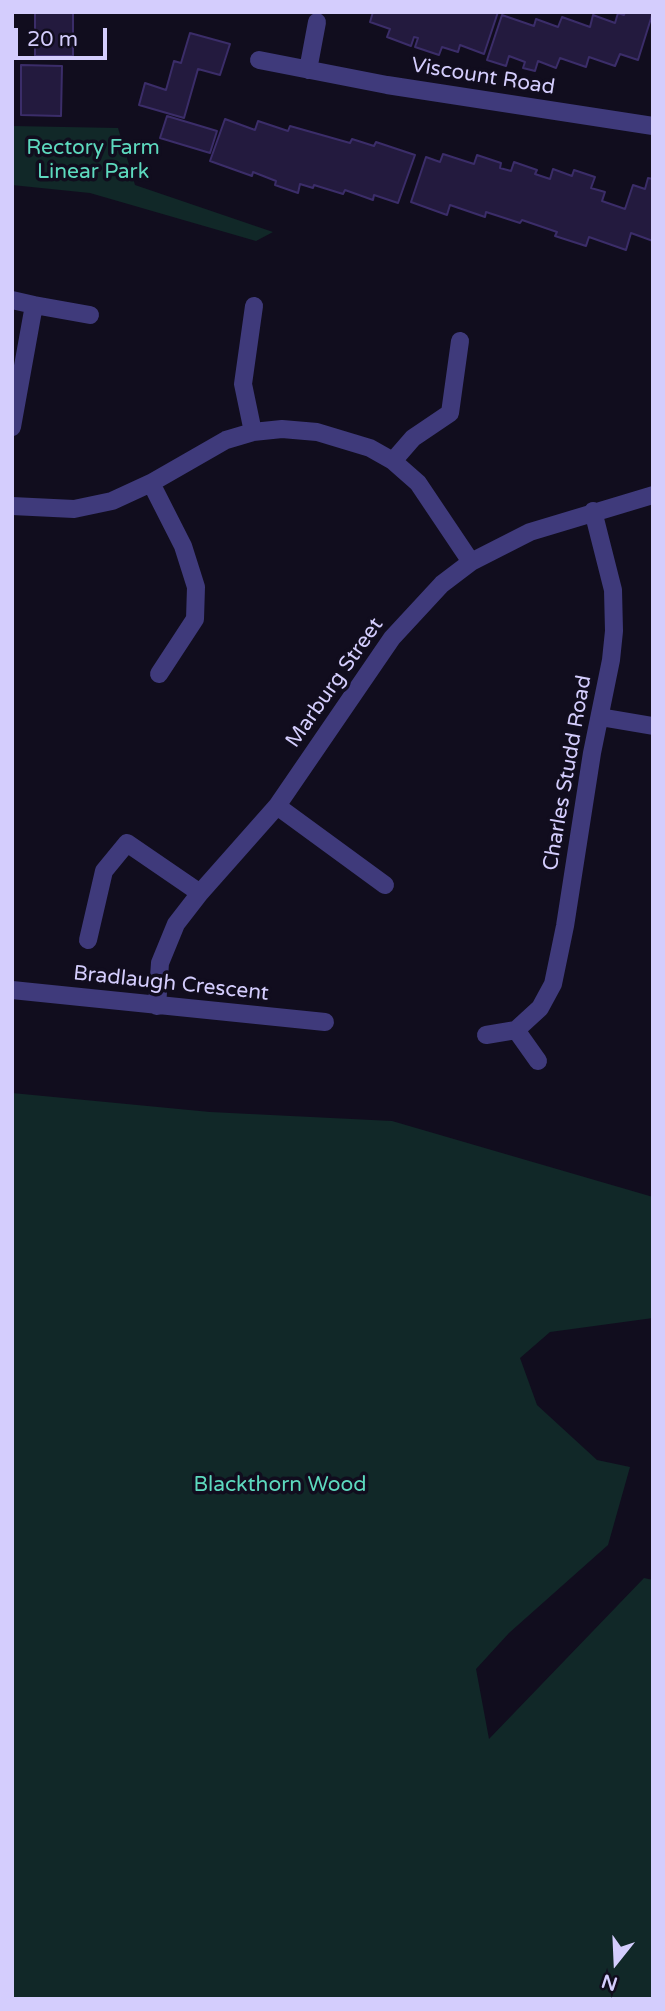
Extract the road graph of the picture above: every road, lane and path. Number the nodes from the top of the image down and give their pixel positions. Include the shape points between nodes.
1 (317, 22) dead end
2 (259, 60) dead end
3 (307, 70) junction
4 (653, 126) edge
5 (12, 300) edge
6 (34, 304) junction
7 (254, 306) dead end
8 (90, 315) dead end
9 (460, 341) dead end
10 (12, 427) edge
11 (253, 432) junction
12 (393, 461) junction
13 (151, 483) junction
14 (653, 495) edge
15 (12, 506) edge
16 (593, 511) junction
17 (471, 562) junction
18 (159, 674) dead end
19 (600, 717) junction
20 (653, 726) edge
21 (277, 806) junction
22 (385, 885) dead end
23 (200, 892) junction
24 (88, 940) dead end
25 (12, 990) edge
26 (157, 1006) junction
27 (325, 1022) dead end
28 (516, 1030) junction
29 (486, 1035) dead end
30 (538, 1062) dead end

1 - 3 street
2 - 3 street, Viscount Road
3 - 4 street, Viscount Road
5 - 6 street
6 - 8 street
6 - 10 street
7 - 11 street via 243,384
9 - 12 street via 450,413 413,438
11 - 12 street via 317,432 370,448
11 - 13 street via 226,440
12 - 17 street via 418,483
13 - 15 street via 111,501 74,509
13 - 18 street via 183,546 196,587 195,619
14 - 16 street, Marburg Street
16 - 17 street, Marburg Street via 530,532
16 - 19 street, Charles Studd Road via 615,610
17 - 21 street, Marburg Street via 442,584 392,638
19 - 20 street
19 - 28 street, Charles Studd Road via 552,984 540,1008
21 - 22 street
21 - 23 street, Marburg Street
23 - 24 street via 127,843 104,871
23 - 26 street, Marburg Street via 176,924 160,963
25 - 26 street, Bradlaugh Crescent
26 - 27 street, Bradlaugh Crescent
28 - 29 street
28 - 30 street

